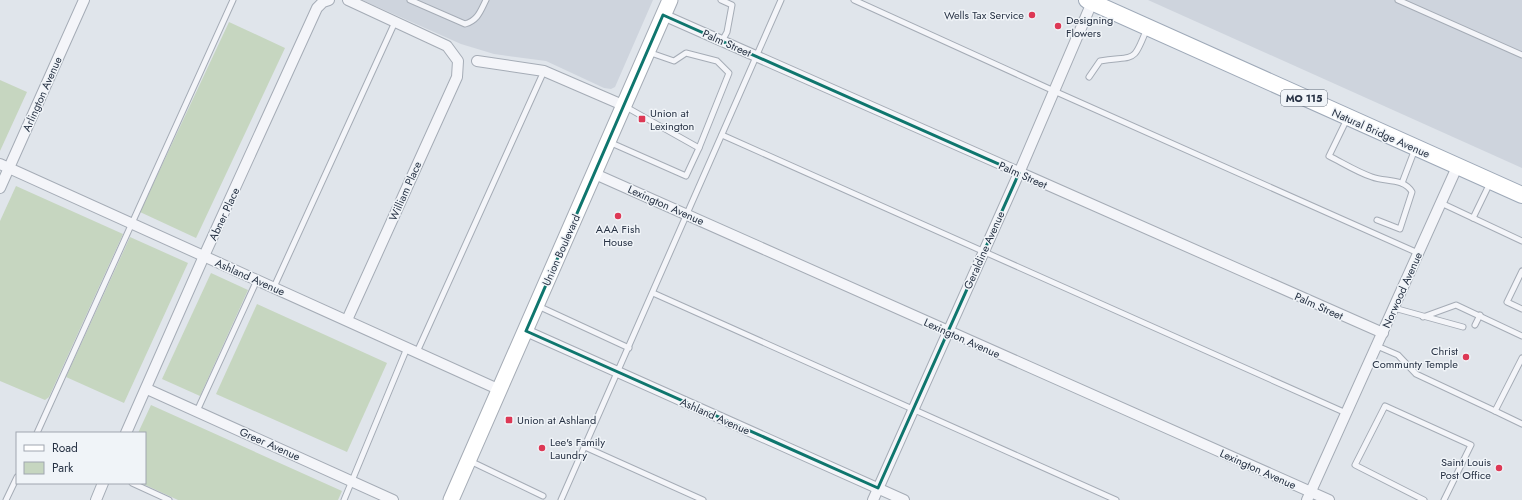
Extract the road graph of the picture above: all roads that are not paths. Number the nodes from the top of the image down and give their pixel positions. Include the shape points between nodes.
1 (84, 0) edge
2 (233, 0) edge
3 (329, 0) edge
4 (348, 0) edge
5 (410, 0) edge
6 (486, 0) edge
7 (670, 0) edge
8 (720, 0) edge
9 (781, 0) edge
10 (854, 0) edge
11 (1398, 0) edge
12 (1091, 1) edge
13 (664, 15) junction
14 (395, 22) junction
15 (1147, 27) junction
16 (722, 41) junction
17 (648, 52) junction
18 (1522, 55) edge
19 (756, 56) junction
20 (477, 61) dead end
21 (544, 71) junction
22 (1089, 77) dead end
23 (1054, 91) junction
24 (625, 106) junction
25 (1348, 118) junction
26 (722, 135) junction
27 (609, 142) junction
28 (699, 148) junction
29 (1415, 148) junction
30 (4, 166) edge
31 (1457, 167) junction
32 (1019, 173) junction
33 (595, 174) junction
34 (1491, 182) junction
35 (1402, 183) junction
36 (0, 188) edge
37 (1522, 195) edge
38 (1441, 203) junction
39 (687, 215) junction
40 (1473, 218) junction
41 (1377, 220) dead end
42 (133, 224) junction
43 (1522, 241) edge
44 (984, 251) junction
45 (1418, 253) junction
46 (204, 256) junction
47 (1522, 271) edge
48 (257, 280) junction
49 (274, 287) junction
50 (653, 294) junction
51 (537, 306) junction
52 (1394, 308) junction
53 (1522, 309) edge
54 (1480, 315) junction
55 (1423, 317) junction
56 (347, 320) junction
57 (1475, 325) dead end
58 (1463, 327) dead end
59 (526, 331) junction
60 (947, 331) junction
61 (1383, 334) junction
62 (1522, 336) edge
63 (1377, 346) junction
64 (407, 348) junction
65 (629, 348) junction
66 (417, 352) junction
67 (1522, 358) edge
68 (619, 373) junction
69 (147, 389) junction
70 (500, 390) junction
71 (912, 410) junction
72 (196, 411) junction
73 (1495, 411) junction
74 (1346, 413) junction
75 (1522, 424) edge
76 (37, 432) edge
77 (126, 432) edge
78 (585, 448) junction
79 (469, 460) junction
80 (16, 479) edge
81 (352, 482) junction
82 (104, 484) edge
83 (134, 484) edge
84 (878, 488) junction
85 (543, 496) dead end
86 (1309, 496) edge
87 (6, 500) edge
88 (96, 500) edge
89 (169, 500) edge
90 (344, 500) edge
91 (393, 500) edge
92 (451, 500) edge
93 (561, 500) edge
94 (703, 500) edge
95 (872, 500) edge
96 (904, 500) edge
97 (1116, 500) edge
98 (1329, 500) edge
99 (1424, 500) edge
100 (1444, 500) edge

1 - 30 street, Arlington Avenue
2 - 42 lane
3 - 46 street, Abner Place via 318,8
4 - 14 street
5 - 6 lane via 465,24 478,18
7 - 13 main road, Union Boulevard
8 - 16 lane via 732,5 727,32
9 - 19 lane
10 - 23 lane
11 - 18 lane
12 - 15 main road, Natural Bridge Avenue / MO 115
12 - 23 street, Geraldine Avenue
13 - 16 street, Palm Street
13 - 17 main road, Union Boulevard
14 - 49 lane
14 - 56 street, William Place via 447,46 458,61 457,77
15 - 22 lane via 1134,55 1126,59 1100,60
15 - 25 main road, Natural Bridge Avenue / MO 115
16 - 19 street, Palm Street
17 - 24 main road, Union Boulevard
17 - 28 lane via 674,61 686,53 717,61 729,72
19 - 26 lane
19 - 32 street, Palm Street
20 - 21 street
21 - 24 street
21 - 66 lane
23 - 32 street, Geraldine Avenue
23 - 45 lane
24 - 27 main road, Union Boulevard
24 - 28 lane
25 - 29 main road, Natural Bridge Avenue / MO 115
25 - 35 lane via 1329,156 1372,178
26 - 39 lane
26 - 44 lane
27 - 28 lane via 686,176
27 - 33 main road, Union Boulevard
29 - 31 main road, Natural Bridge Avenue / MO 115
29 - 35 lane
30 - 36 street, Arlington Avenue
30 - 42 street, Ashland Avenue
31 - 34 main road, Natural Bridge Avenue / MO 115
31 - 38 street, Norwood Avenue
32 - 44 street, Geraldine Avenue
32 - 61 street, Palm Street
33 - 39 street, Lexington Avenue
33 - 51 main road, Union Boulevard
34 - 37 main road, Natural Bridge Avenue / MO 115
34 - 40 lane
35 - 41 lane via 1412,192 1400,229
38 - 40 lane
38 - 45 street, Norwood Avenue
39 - 50 lane
39 - 60 street, Lexington Avenue
40 - 43 lane
42 - 46 street, Ashland Avenue
42 - 76 lane
44 - 60 street, Geraldine Avenue
44 - 74 lane
45 - 52 street, Norwood Avenue
46 - 48 street, Ashland Avenue
46 - 69 street, Abner Place
47 - 53 lane via 1507,302
48 - 49 street, Ashland Avenue
48 - 72 lane
49 - 56 street, Ashland Avenue
50 - 65 lane
50 - 71 lane
51 - 59 main road, Union Boulevard
51 - 65 lane
52 - 55 lane
52 - 61 street, Norwood Avenue
54 - 55 lane via 1456,305
54 - 57 lane
54 - 62 lane
55 - 58 lane
56 - 64 street, Ashland Avenue
59 - 68 street, Ashland Avenue
59 - 70 main road, Union Boulevard
60 - 71 street, Geraldine Avenue
60 - 86 street, Lexington Avenue
61 - 63 street, Norwood Avenue
63 - 73 lane via 1398,355 1416,374
63 - 74 street, Norwood Avenue
64 - 66 street, Ashland Avenue
64 - 81 lane
65 - 68 lane
66 - 70 street, Ashland Avenue
67 - 73 lane
68 - 78 lane
68 - 84 street, Ashland Avenue
69 - 72 street, Greer Avenue
69 - 77 street, Abner Place
70 - 79 main road, Union Boulevard
71 - 84 street, Geraldine Avenue
71 - 97 lane
72 - 81 street, Greer Avenue
73 - 75 lane
74 - 86 street, Norwood Avenue
78 - 93 lane
78 - 94 lane
79 - 85 lane
79 - 92 main road, Union Boulevard
80 - 87 lane
81 - 90 lane
81 - 91 street, Greer Avenue
82 - 88 street
83 - 89 lane
84 - 95 street, Geraldine Avenue
84 - 96 street, Ashland Avenue
86 - 98 street, Lexington Avenue
99 - 100 lane via 1355,465 1385,406 1471,445

